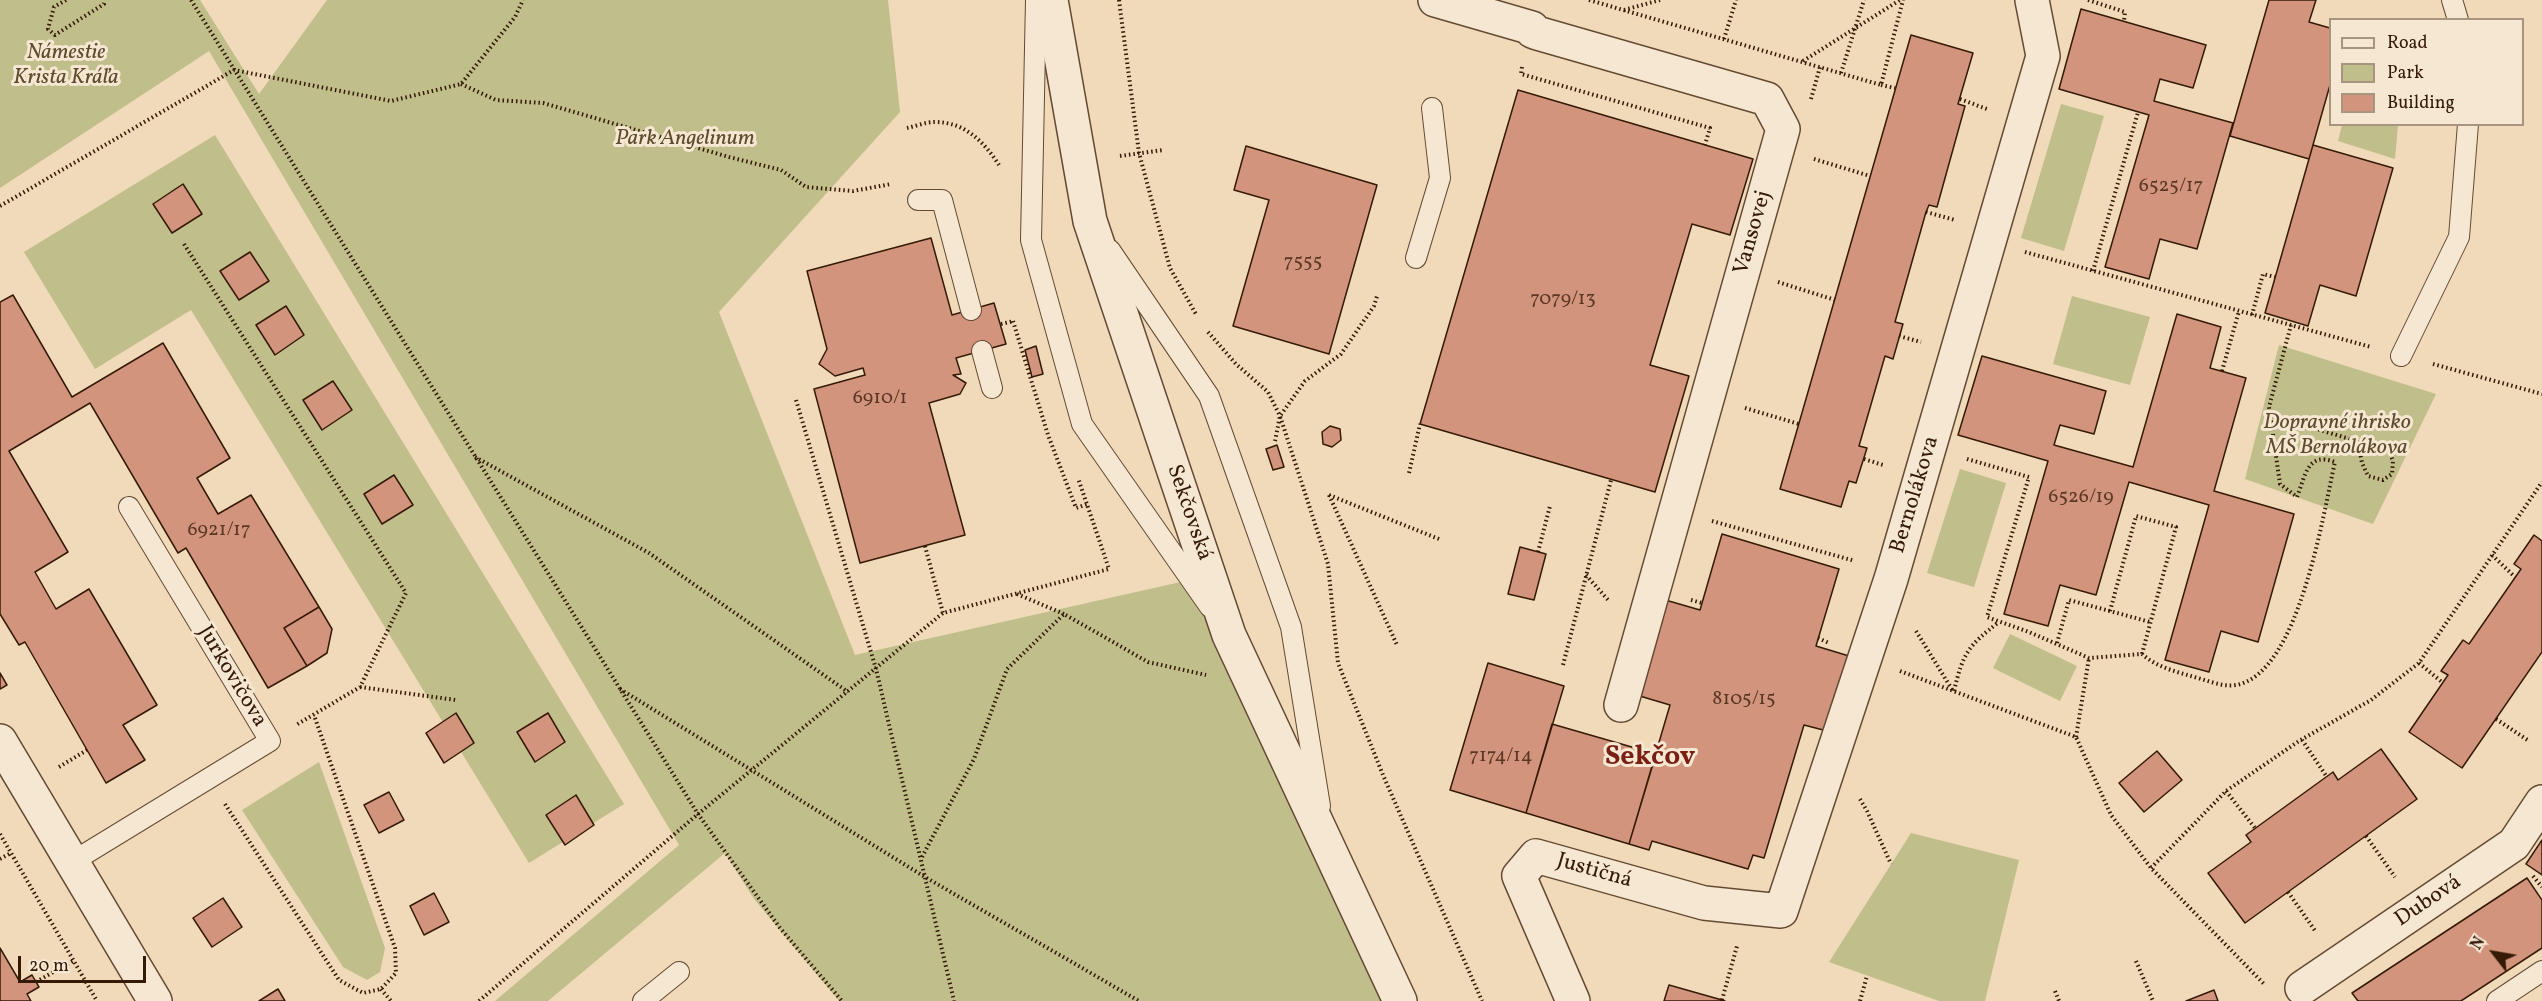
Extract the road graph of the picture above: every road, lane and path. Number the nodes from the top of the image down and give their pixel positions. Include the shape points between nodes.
1 (66, 0) edge
2 (105, 0) edge
3 (191, 0) edge
4 (523, 0) edge
5 (1036, 0) edge
6 (1051, 0) edge
7 (1119, 0) edge
8 (1435, 0) edge
9 (1589, 0) edge
10 (1660, 0) edge
11 (1736, 0) edge
12 (1864, 0) edge
13 (1902, 0) edge
14 (2032, 0) edge
15 (2088, 0) edge
16 (2452, 0) edge
17 (1623, 10) junction
18 (2457, 18) edge
19 (2124, 21) dead end
20 (1855, 28) junction
21 (1724, 39) junction
22 (1802, 62) junction
23 (1820, 67) junction
24 (234, 70) junction
25 (1841, 73) junction
26 (461, 84) junction
27 (1881, 85) junction
28 (1895, 88) dead end
29 (1960, 99) dead end
30 (1432, 108) dead end
31 (1808, 109) dead end
32 (1991, 110) dead end
33 (2138, 112) dead end
34 (2468, 126) edge
35 (907, 128) dead end
36 (1163, 150) dead end
37 (1140, 153) junction
38 (1120, 156) dead end
39 (1807, 157) dead end
40 (1001, 170) dead end
41 (1870, 176) dead end
42 (894, 183) dead end
43 (918, 200) dead end
44 (0, 206) edge
45 (1926, 212) dead end
46 (1090, 221) junction
47 (1960, 221) dead end
48 (1989, 243) junction
49 (184, 244) dead end
50 (1416, 258) dead end
51 (2093, 271) junction
52 (2275, 277) dead end
53 (1771, 280) dead end
54 (1377, 296) dead end
55 (1835, 300) dead end
56 (971, 310) dead end
57 (2239, 311) junction
58 (2252, 315) junction
59 (1021, 319) dead end
60 (1013, 321) junction
61 (1000, 324) dead end
62 (2290, 325) junction
63 (982, 351) dead end
64 (2402, 356) junction
65 (2222, 371) dead end
66 (992, 388) dead end
67 (2542, 394) edge
68 (796, 400) dead end
69 (1735, 405) dead end
70 (2271, 415) junction
71 (1280, 416) junction
72 (1420, 424) dead end
73 (1799, 424) dead end
74 (1275, 441) dead end
75 (2358, 441) junction
76 (1931, 448) junction
77 (475, 457) junction
78 (1077, 473) dead end
79 (1408, 473) dead end
80 (1611, 480) dead end
81 (2542, 482) edge
82 (1087, 504) junction
83 (1550, 506) dead end
84 (129, 507) dead end
85 (1703, 519) dead end
86 (1439, 539) dead end
87 (925, 546) dead end
88 (1538, 552) dead end
89 (2492, 555) junction
90 (1863, 563) dead end
91 (2516, 577) dead end
92 (1891, 579) junction
93 (1016, 594) junction
94 (2110, 611) junction
95 (943, 613) junction
96 (1064, 614) junction
97 (1999, 622) junction
98 (2150, 622) junction
99 (1229, 634) junction
100 (2057, 643) junction
101 (1396, 645) dead end
102 (2142, 654) junction
103 (2089, 658) junction
104 (2419, 663) junction
105 (1563, 665) dead end
106 (876, 669) junction
107 (1909, 675) dead end
108 (1250, 681) junction
109 (2443, 683) dead end
110 (360, 687) junction
111 (618, 688) junction
112 (1954, 691) junction
113 (848, 692) junction
114 (456, 700) dead end
115 (1621, 705) dead end
116 (314, 715) junction
117 (2496, 719) dead end
118 (2076, 737) junction
119 (2302, 740) junction
120 (0, 741) edge
121 (270, 741) junction
122 (2529, 741) dead end
123 (1830, 765) junction
124 (752, 771) junction
125 (2327, 777) dead end
126 (209, 778) junction
127 (2226, 791) junction
128 (2542, 802) edge
129 (698, 814) junction
130 (2255, 828) dead end
131 (0, 834) edge
132 (2366, 836) dead end
133 (1325, 842) junction
134 (11, 853) junction
135 (921, 857) junction
136 (0, 859) edge
137 (72, 862) junction
138 (1891, 864) dead end
139 (2151, 868) junction
140 (926, 877) junction
141 (2395, 877) dead end
142 (2288, 892) dead end
143 (1704, 903) joint
144 (2316, 932) dead end
145 (1739, 940) dead end
146 (73, 961) junction
147 (2136, 961) dead end
148 (2542, 971) edge
149 (679, 972) dead end
150 (1867, 975) dead end
151 (36, 982) dead end
152 (381, 989) junction
153 (2287, 990) joint
154 (2055, 992) dead end
155 (652, 998) edge
156 (1722, 1000) edge
157 (97, 1001) edge
158 (155, 1001) edge
159 (391, 1001) edge
160 (479, 1001) edge
161 (842, 1001) edge
162 (954, 1001) edge
163 (1139, 1001) edge
164 (1400, 1001) edge
165 (1482, 1001) edge
166 (1573, 1001) edge
167 (1860, 1001) edge
168 (2059, 1001) edge
169 (2153, 1001) edge
170 (2497, 1001) edge

1 - 2 path via 54,7 48,29 55,35
3 - 24 path
4 - 26 path via 515,17
5 - 99 lane via 1031,240 1082,424
6 - 46 street, Sekčovská
7 - 37 path
8 - 115 street, Vansovej via 1767,99 1783,129
9 - 17 path
10 - 17 path
11 - 21 path
12 - 20 path
13 - 20 path
13 - 27 path
14 - 48 street, Bernolákova via 2043,56
15 - 19 path via 2125,12
16 - 18 lane
17 - 21 path
20 - 22 path
20 - 25 path
21 - 22 path
22 - 23 path
23 - 25 path
23 - 31 path
24 - 26 path via 391,101
24 - 44 path
24 - 77 path
25 - 27 path
26 - 42 path via 496,100 543,103 781,170 806,187 854,191
27 - 28 path
29 - 32 path
30 - 50 lane via 1440,178
33 - 51 path
34 - 64 lane via 2459,237
35 - 40 path via 935,122 960,127 981,140
36 - 37 path
37 - 38 path
37 - 71 path via 1170,268 1202,326 1268,392
39 - 41 path
43 - 56 lane via 942,200
45 - 47 path
46 - 99 street, Sekčovská
46 - 133 lane via 1209,396 1291,627
48 - 51 path
48 - 76 street, Bernolákova
49 - 110 path via 406,593
51 - 57 path
52 - 58 path via 2263,274
53 - 55 path
54 - 71 path via 1341,354 1305,381
57 - 58 path
57 - 65 path
58 - 62 path
59 - 60 path
60 - 61 path
60 - 82 path via 1048,435 1076,508
62 - 64 path
62 - 70 path
63 - 66 lane
64 - 67 path
68 - 106 path
69 - 73 path
70 - 75 path
70 - 102 path via 2280,483 2297,497 2307,469 2315,461 2325,458 2335,462 2301,600 2277,654 2254,678 2237,685 2222,685 2154,665
71 - 74 path
71 - 165 path via 1328,564 1338,663
72 - 79 path
75 - 75 path via 2389,451 2392,474 2384,480 2368,476 2361,463
76 - 92 street, Bernolákova
76 - 97 path via 2029,477 1987,617
77 - 111 path
77 - 113 path via 649,553
78 - 82 path
80 - 105 path
81 - 89 path
82 - 93 path via 1109,569
83 - 88 path
84 - 121 lane, Jurkovičova
85 - 90 path
86 - 101 path via 1329,495
87 - 95 path
89 - 91 path
89 - 104 path
92 - 112 path via 1899,601
92 - 123 street, Bernolákova
93 - 95 path
93 - 96 path
94 - 98 path
94 - 98 path via 2136,516 2176,527
94 - 100 path via 2069,600
95 - 106 path
96 - 108 path via 1148,662
96 - 135 path via 1007,669 974,759
97 - 100 path
97 - 112 path via 1968,649
98 - 102 path
99 - 108 street, Sekčovská
100 - 103 path
102 - 103 path
103 - 118 path
104 - 109 path
104 - 119 path via 2371,700
106 - 113 path
106 - 135 path
107 - 112 path
108 - 133 street, Sekčovská
110 - 114 path
110 - 116 path
111 - 124 path
111 - 129 path
112 - 118 path
113 - 124 path
116 - 121 path
116 - 152 path via 395,948 396,973
117 - 122 path
118 - 139 path via 2111,815
119 - 125 path
119 - 127 path
120 - 137 street
121 - 126 lane, Jurkovičova
123 - 138 path via 1851,786 1867,811
123 - 143 street, Bernolákova via 1781,912
124 - 129 path
124 - 140 path
126 - 137 lane, Jurkovičova
126 - 152 path via 339,980 363,993
127 - 130 path
127 - 139 path
128 - 153 street, Dubová via 2514,844
129 - 160 path
129 - 161 path via 780,928
131 - 134 path
132 - 141 path
133 - 164 street, Sekčovská
134 - 136 path
134 - 146 path
135 - 140 path
137 - 158 street
139 - 153 path via 2228,945
140 - 162 path
140 - 163 path
142 - 144 path
143 - 166 street, Justičná via 1536,856 1520,876
145 - 156 path
146 - 151 path
146 - 157 path
147 - 169 path
148 - 170 lane
149 - 155 lane
150 - 167 path
152 - 159 path
154 - 168 path

